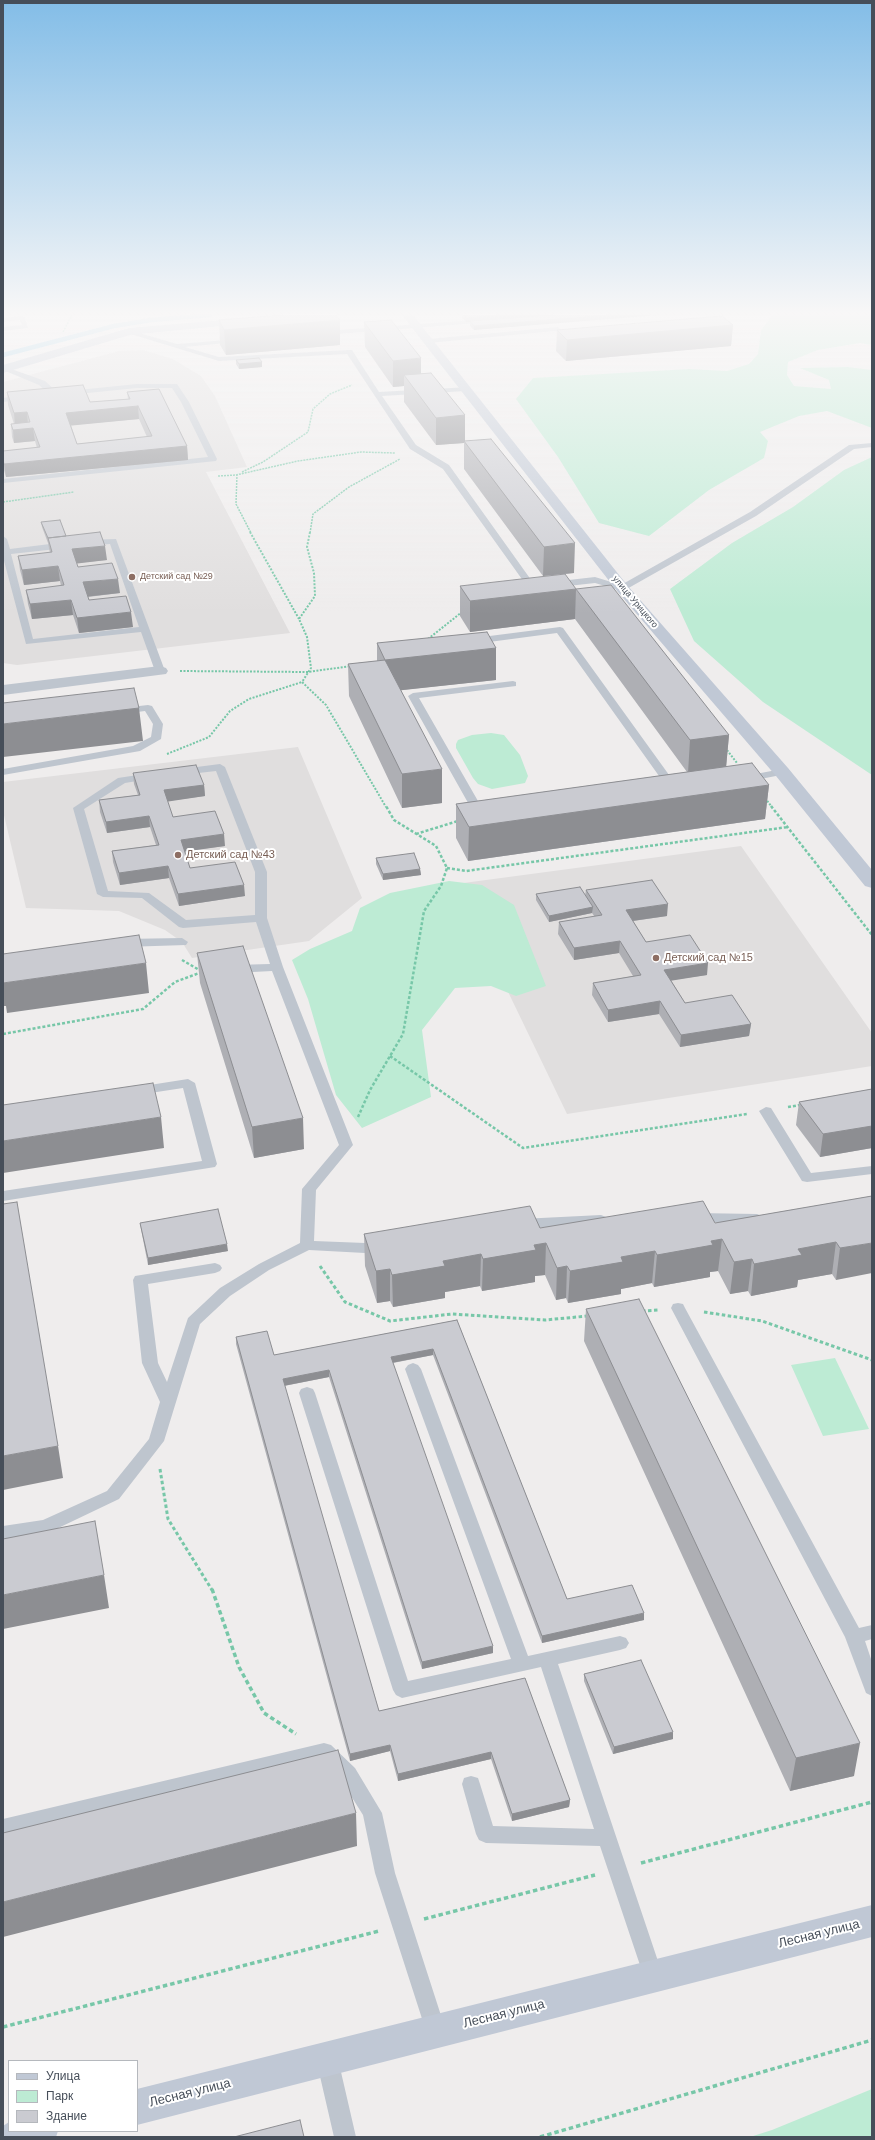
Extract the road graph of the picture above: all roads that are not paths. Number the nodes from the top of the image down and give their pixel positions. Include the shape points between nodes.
1 (191, 415) edge
2 (391, 415) edge
3 (486, 415) edge
4 (872, 445) edge
5 (3, 481) edge
6 (759, 498) dead end
7 (770, 503) junction
8 (3, 539) edge
9 (6, 552) junction
10 (622, 588) junction
11 (145, 629) junction
12 (473, 641) edge
13 (160, 672) joint
14 (513, 684) dead end
15 (3, 690) edge
16 (110, 713) edge
17 (3, 772) edge
18 (782, 772) junction
19 (734, 780) edge
20 (657, 790) edge
21 (495, 813) edge
22 (872, 882) edge
23 (261, 918) junction
24 (182, 942) dead end
25 (110, 945) edge
26 (277, 967) junction
27 (204, 972) edge
28 (126, 1092) edge
29 (766, 1111) road end
30 (872, 1170) edge
31 (3, 1196) edge
32 (682, 1218) edge
33 (770, 1219) edge
34 (612, 1220) edge
35 (511, 1225) edge
36 (396, 1243) edge
37 (307, 1245) junction
38 (215, 1268) dead end
39 (678, 1308) road end
40 (413, 1369) dead end
41 (307, 1392) dead end
42 (168, 1402) junction
43 (3, 1533) edge
44 (872, 1632) edge
45 (854, 1636) junction
46 (620, 1643) dead end
47 (547, 1658) junction
48 (522, 1664) junction
49 (872, 1688) edge
50 (471, 1784) dead end
51 (3, 1828) edge
52 (606, 1838) junction
53 (872, 1921) edge
54 (652, 1976) junction
55 (436, 2031) junction
56 (327, 2058) junction
57 (138, 2106) edge
58 (36, 2132) edge
59 (17, 2137) edge
60 (345, 2137) edge

1 - 5 lane via 213,459
2 - 10 lane via 413,447 446,467 532,587 595,580
3 - 10 street, улица Урицкого
4 - 7 lane via 852,447
6 - 7 lane
7 - 10 lane
8 - 9 lane
9 - 11 lane via 113,540
9 - 11 lane via 29,642
10 - 18 street, улица Урицкого
11 - 13 lane
12 - 20 lane via 560,630 677,787
13 - 15 street
14 - 21 lane via 413,696 480,815
16 - 17 lane via 148,708 158,724 156,739 136,749
18 - 19 lane
18 - 22 street, улица Урицкого
23 - 23 lane via 182,924 145,895 103,894 78,808 122,780 220,767 261,872
23 - 26 lane
24 - 25 lane via 132,942
26 - 27 lane
26 - 37 lane via 346,1145 309,1189
28 - 31 lane via 188,1083 210,1164
29 - 30 lane via 807,1178
32 - 33 lane
34 - 35 lane
36 - 37 lane via 365,1248
37 - 42 lane via 264,1267 225,1292 193,1322
38 - 42 lane via 140,1280 150,1363
39 - 45 lane
40 - 48 lane
41 - 48 lane via 402,1690
42 - 43 lane via 156,1441 113,1495 46,1526
44 - 45 lane
45 - 49 lane
46 - 47 lane
47 - 48 lane
47 - 52 lane
50 - 52 lane via 486,1834
51 - 55 lane via 324,1751 348,1774 372,1813 385,1873
52 - 54 lane
53 - 54 street, Лесная улица
54 - 55 street, Лесная улица
55 - 56 street, Лесная улица
56 - 57 street, Лесная улица
56 - 60 lane
58 - 59 street

